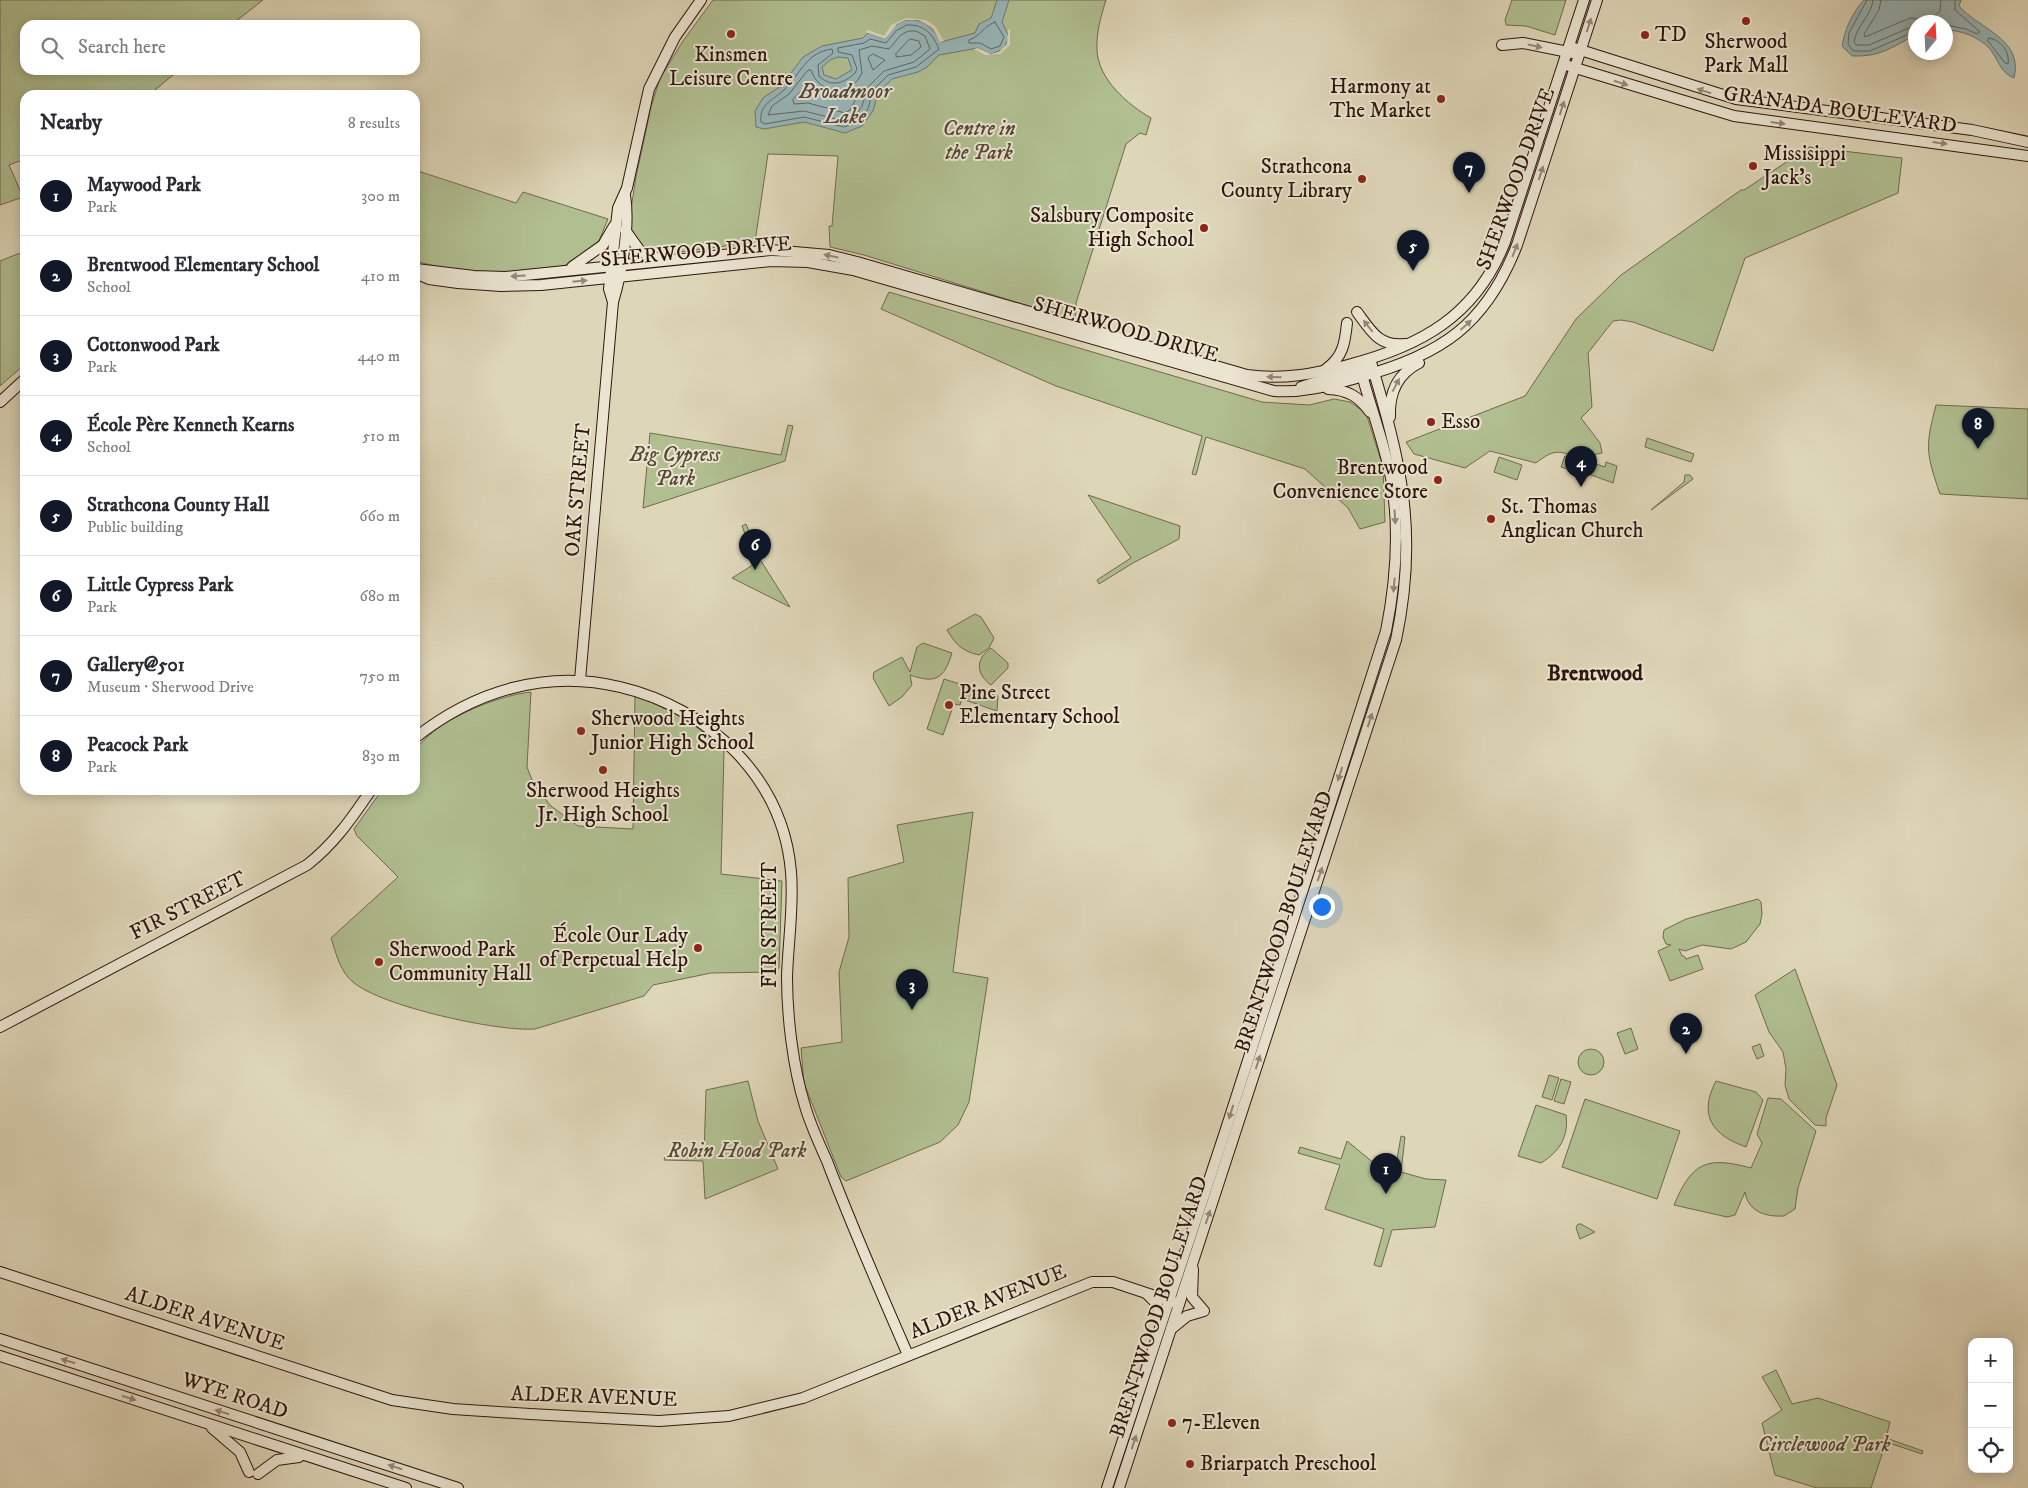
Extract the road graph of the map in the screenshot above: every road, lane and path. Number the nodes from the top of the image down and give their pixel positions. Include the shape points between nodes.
1 (701, 0) edge
2 (1584, 0) edge
3 (1597, 0) edge
4 (1502, 45) dead end
5 (1568, 50) junction
6 (1580, 51) junction
7 (1563, 64) junction
8 (1575, 68) junction
9 (2028, 142) edge
10 (2028, 156) edge
11 (625, 195) junction
12 (616, 223) junction
13 (626, 230) junction
14 (664, 260) junction
15 (617, 265) junction
16 (567, 270) junction
17 (420, 271) edge
18 (420, 274) edge
19 (615, 277) junction
20 (1357, 312) dead end
21 (1347, 323) dead end
22 (1414, 343) junction
23 (1433, 350) junction
24 (1370, 359) junction
25 (1360, 369) junction
26 (1322, 372) junction
27 (1374, 373) junction
28 (20, 383) edge
29 (1320, 388) junction
30 (1287, 392) junction
31 (0, 402) edge
32 (1375, 418) junction
33 (1391, 433) junction
34 (580, 680) junction
35 (420, 734) edge
36 (367, 795) edge
37 (0, 1027) edge
38 (1181, 1261) junction
39 (1193, 1263) junction
40 (0, 1272) edge
41 (1146, 1293) junction
42 (1168, 1300) junction
43 (1180, 1304) junction
44 (1161, 1323) junction
45 (1171, 1329) junction
46 (0, 1339) edge
47 (908, 1355) junction
48 (0, 1356) edge
49 (205, 1422) junction
50 (307, 1456) junction
51 (406, 1488) edge
52 (458, 1488) edge
53 (1107, 1488) edge
54 (1119, 1488) edge

1 - 11 main road, OAK STREET via 675,37 649,89
2 - 5 main road, SHERWOOD DRIVE
6 -> 3 main road, SHERWOOD DRIVE
4 -> 5 main road, GRANADA BOULEVARD via 1523,43
5 - 6 main road, GRANADA BOULEVARD
5 - 7 main road, SHERWOOD DRIVE
6 - 8 main road, SHERWOOD DRIVE
9 -> 6 main road, GRANADA BOULEVARD via 1972,130 1736,99
7 - 8 main road, GRANADA BOULEVARD
7 - 22 main road, SHERWOOD DRIVE via 1498,259 1490,274 1468,303 1442,326
8 -> 10 main road, GRANADA BOULEVARD via 1734,116
23 -> 8 main road, SHERWOOD DRIVE via 1454,336 1483,307 1510,264
11 - 12 main road, OAK STREET via 618,208
11 - 13 main road, OAK STREET
12 - 15 main road, OAK STREET
12 - 16 main road via 603,245
13 - 14 main road via 640,251
13 - 15 main road, OAK STREET
14 - 15 main road, SHERWOOD DRIVE
26 -> 14 main road, SHERWOOD DRIVE via 1289,378 1247,375 829,255 771,250
15 - 16 main road, SHERWOOD DRIVE
15 - 19 main road, OAK STREET
16 -> 17 main road, SHERWOOD DRIVE via 482,276
18 -> 19 main road, SHERWOOD DRIVE via 458,283 501,286
19 - 30 main road, SHERWOOD DRIVE via 746,262 826,264 1250,385
19 - 34 main road, OAK STREET
22 -> 20 main road via 1385,343
21 - 26 main road via 1341,354
22 - 24 main road, SHERWOOD DRIVE
23 - 27 main road, SHERWOOD DRIVE via 1417,359
33 -> 23 main road via 1390,402 1394,388 1403,373
24 - 25 main road, SHERWOOD DRIVE
24 - 27 main road, BRENTWOOD BOULEVARD
25 - 26 main road, SHERWOOD DRIVE
25 - 27 main road, SHERWOOD DRIVE
25 - 29 main road, SHERWOOD DRIVE
25 - 30 main road
25 - 32 main road, BRENTWOOD BOULEVARD
27 - 33 main road, BRENTWOOD BOULEVARD
28 - 31 main road
29 - 30 main road, SHERWOOD DRIVE
29 - 32 main road via 1352,394
32 -> 38 main road, BRENTWOOD BOULEVARD via 1390,478 1396,536 1392,599 1386,632
39 -> 33 main road, BRENTWOOD BOULEVARD via 1396,640 1404,601 1408,537 1404,492
34 - 35 main road, FIR STREET via 538,682 488,694 438,720
34 - 47 main road, FIR STREET via 644,692 693,715 736,751 765,792 779,824 790,863 792,892 787,979 794,1050 804,1105
36 - 37 main road, FIR STREET via 328,847 306,865
38 - 41 main road via 1167,1287
38 - 42 main road, BRENTWOOD BOULEVARD
39 - 43 main road, BRENTWOOD BOULEVARD
39 - 45 main road via 1192,1297 1204,1311 1187,1316
40 - 47 main road, ALDER AVENUE via 374,1394 412,1404 453,1409 659,1421 729,1416 803,1398
41 - 42 main road, ALDER AVENUE
41 - 44 main road via 1157,1304
41 - 47 main road, ALDER AVENUE via 1113,1282 1092,1282
42 - 43 main road, ALDER AVENUE
42 - 44 main road, BRENTWOOD BOULEVARD
43 - 45 main road, BRENTWOOD BOULEVARD
44 - 53 main road, BRENTWOOD BOULEVARD
54 -> 45 main road, BRENTWOOD BOULEVARD
52 -> 46 main road, WYE ROAD
48 -> 49 main road, WYE ROAD
49 - 50 main road, WYE ROAD
49 - 50 main road via 240,1452 254,1473 277,1460
50 - 51 main road, WYE ROAD

